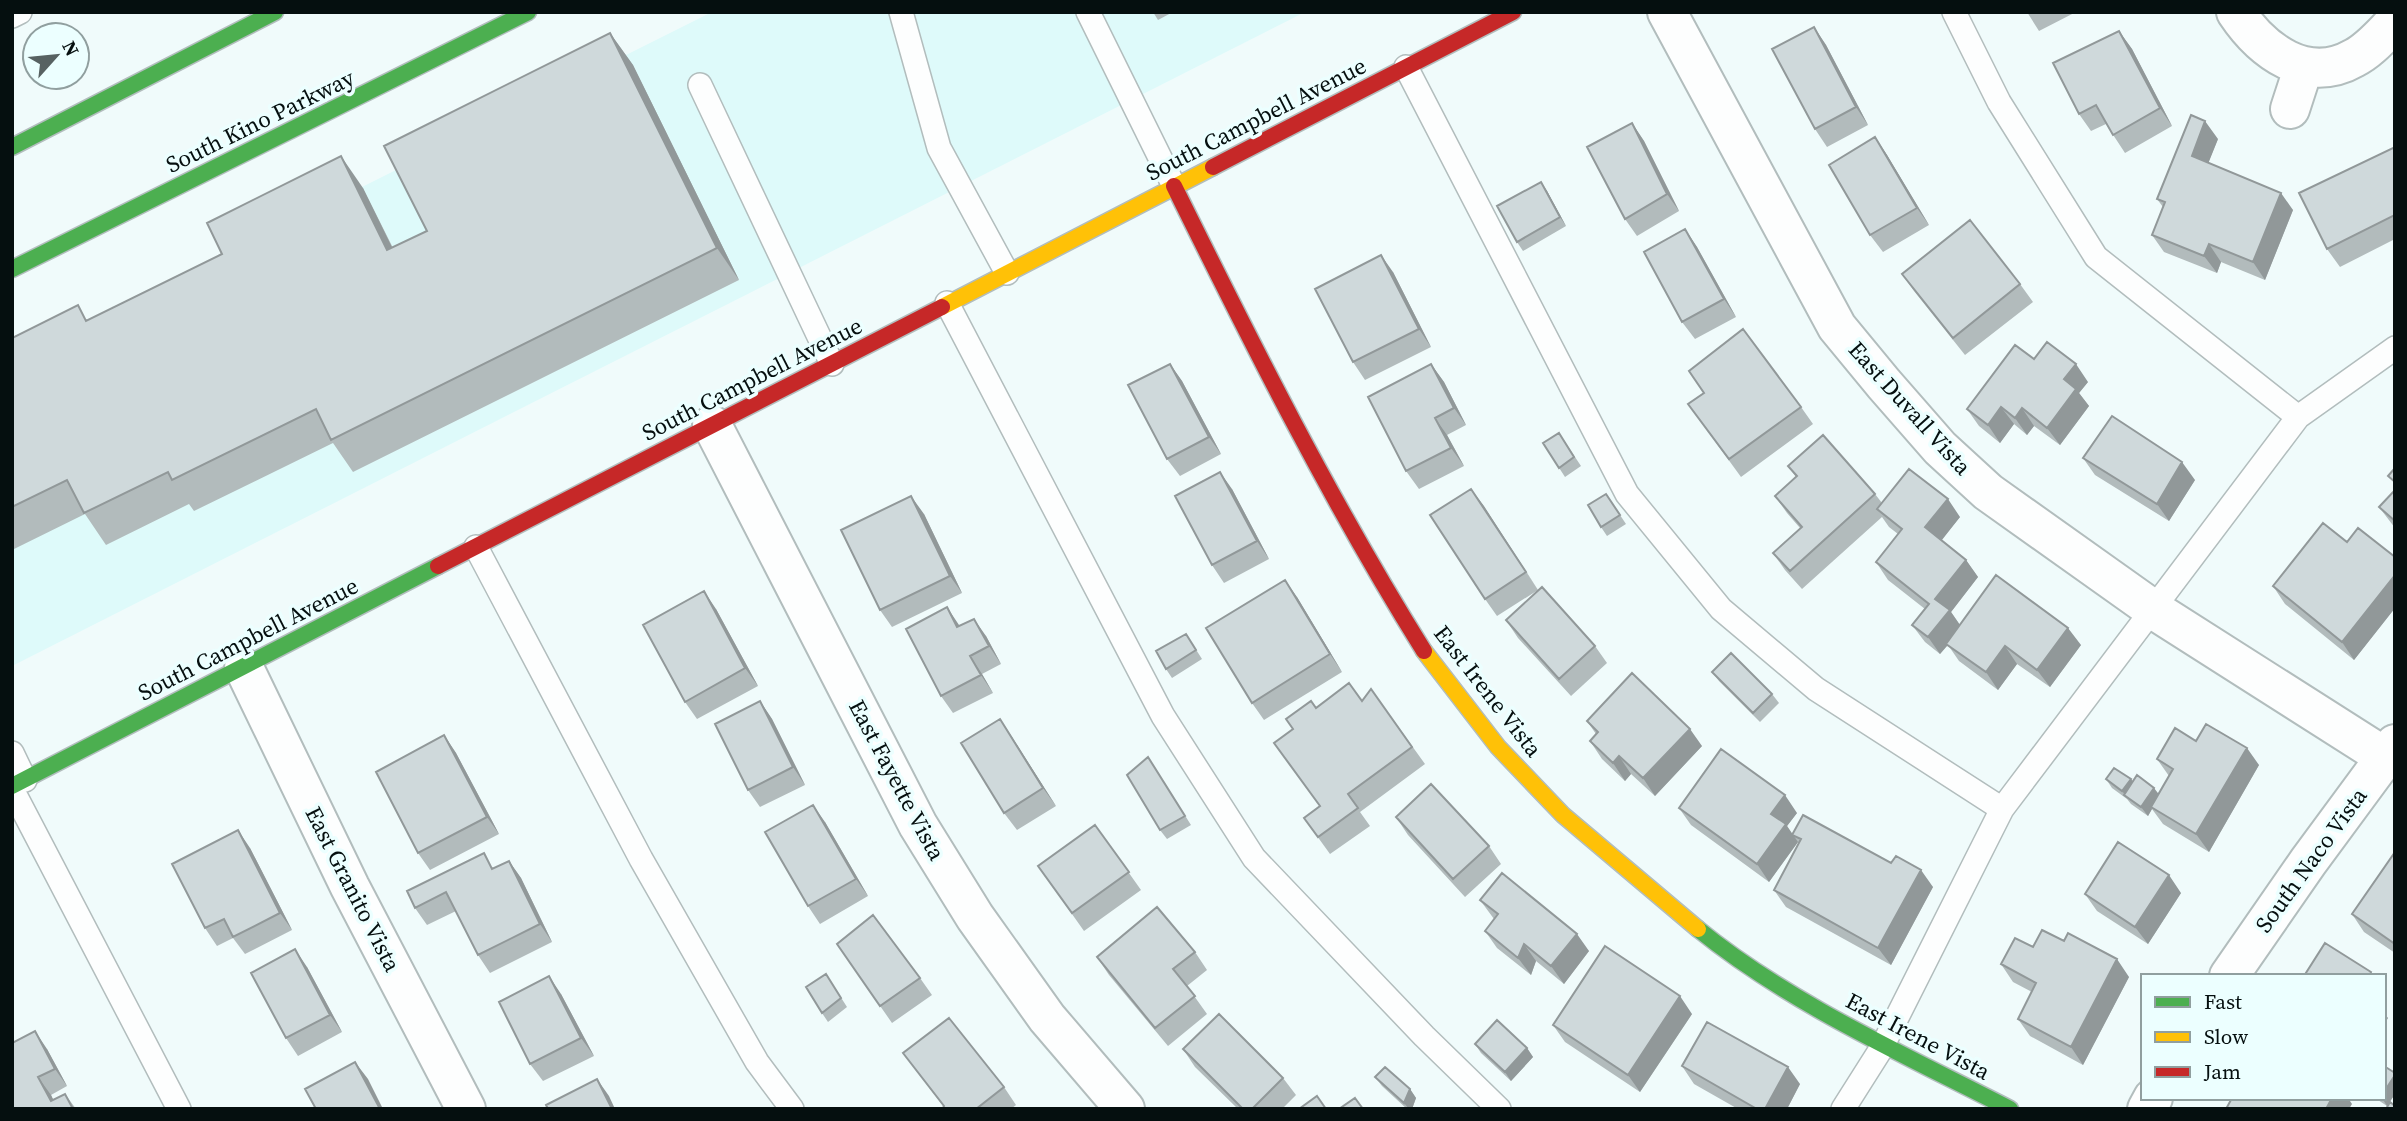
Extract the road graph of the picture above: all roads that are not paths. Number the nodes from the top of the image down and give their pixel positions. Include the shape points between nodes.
1 (20, 12) edge
2 (275, 12) edge
3 (528, 12) edge
4 (901, 12) edge
5 (1088, 12) edge
6 (1513, 12) edge
7 (1667, 12) edge
8 (1954, 12) edge
9 (2236, 12) edge
10 (12, 16) edge
11 (2395, 22) edge
12 (2304, 66) junction
13 (1406, 67) junction
14 (700, 85) dead end
15 (2290, 109) dead end
16 (12, 147) edge
17 (1174, 187) junction
18 (12, 270) edge
19 (1007, 273) junction
20 (947, 303) junction
21 (2395, 348) edge
22 (832, 363) junction
23 (2298, 417) junction
24 (712, 425) junction
25 (476, 547) junction
26 (2154, 610) junction
27 (244, 668) junction
28 (2390, 751) edge
29 (12, 753) edge
30 (17, 785) edge
31 (2002, 809) junction
32 (2230, 974) edge
33 (1883, 1045) junction
34 (179, 1109) edge
35 (466, 1109) edge
36 (792, 1109) edge
37 (1125, 1109) edge
38 (1499, 1109) edge
39 (1843, 1109) edge
40 (2010, 1109) edge

1 - 10 lane
2 - 16 street
3 - 18 street, South Kino Parkway
4 - 19 lane via 939,148
5 - 17 lane
6 - 13 street, South Campbell Avenue
7 - 26 street, East Duvall Vista via 1837,327 1940,448 1988,492
8 - 23 lane via 1998,102 2096,257
9 - 12 street via 2255,37 2281,58
11 - 12 street via 2354,58 2329,68
12 - 15 street
13 - 17 street, South Campbell Avenue
13 - 31 lane via 1635,505 1721,609 1816,689
14 - 22 lane
17 - 19 street, South Campbell Avenue
17 - 33 street, East Irene Vista via 1356,538 1424,650 1498,747 1563,815 1729,954
19 - 20 street, South Campbell Avenue
20 - 22 street, South Campbell Avenue
20 - 38 lane via 1163,716 1254,859
21 - 23 lane
22 - 24 street, South Campbell Avenue
23 - 26 lane
24 - 25 street, South Campbell Avenue
24 - 37 street, East Fayette Vista via 918,825 975,917 1047,1018
25 - 27 street, South Campbell Avenue
25 - 36 lane via 641,859 757,1062
26 - 28 street, East Duvall Vista
26 - 31 lane
27 - 30 street, South Campbell Avenue
27 - 35 street, East Granito Vista via 350,887
28 - 32 street, South Naco Vista
29 - 30 lane
30 - 34 lane
31 - 33 lane
33 - 39 lane
33 - 40 street, East Irene Vista

